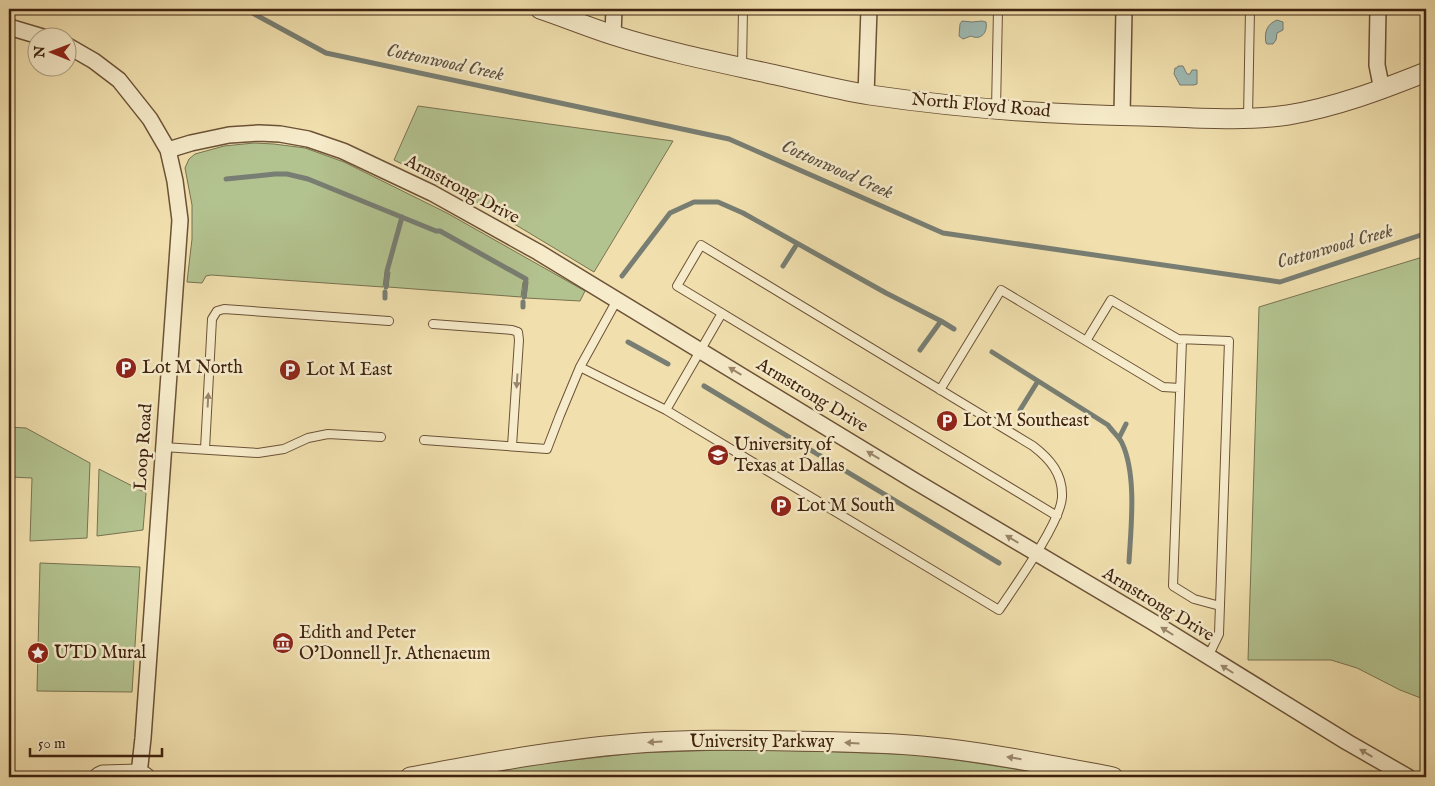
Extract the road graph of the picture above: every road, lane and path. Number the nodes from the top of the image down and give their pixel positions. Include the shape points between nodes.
1 (540, 9) edge
2 (614, 9) edge
3 (743, 9) edge
4 (869, 9) edge
5 (998, 9) edge
6 (1124, 9) edge
7 (1250, 9) edge
8 (1378, 9) edge
9 (9, 27) edge
10 (28, 33) edge
11 (613, 35) junction
12 (78, 52) edge
13 (742, 67) junction
14 (1426, 72) edge
15 (1382, 90) junction
16 (866, 95) junction
17 (996, 109) junction
18 (1122, 116) junction
19 (1248, 118) junction
20 (168, 150) junction
21 (617, 300) junction
22 (722, 313) junction
23 (389, 321) dead end
24 (433, 324) dead end
25 (1182, 340) junction
26 (1086, 341) junction
27 (702, 350) junction
28 (580, 367) junction
29 (1180, 388) junction
30 (940, 390) junction
31 (666, 410) junction
32 (381, 437) dead end
33 (424, 440) dead end
34 (512, 446) junction
35 (163, 447) junction
36 (205, 449) junction
37 (1057, 516) junction
38 (1036, 553) junction
39 (1220, 606) junction
40 (1208, 657) junction
41 (142, 776) edge
42 (98, 777) edge
43 (410, 777) edge
44 (1113, 777) edge
45 (1408, 777) edge

1 - 11 street, North Floyd Road
2 - 11 street
3 - 13 lane
4 - 16 street
5 - 17 lane
6 - 18 street
7 - 19 lane
8 - 15 street via 1377,65
9 - 10 street
11 - 13 street, North Floyd Road
12 - 20 street, Loop Road via 119,80 150,119
13 - 16 street, North Floyd Road
14 - 15 street, North Floyd Road
15 - 19 street, North Floyd Road via 1321,108
16 - 17 street, North Floyd Road
17 - 18 street, North Floyd Road
18 - 19 street, North Floyd Road
20 - 21 street, Armstrong Drive via 229,135 259,133 308,139 344,151 481,219
20 - 35 street, Loop Road via 180,220
21 - 27 street, Armstrong Drive
21 - 28 lane
22 - 27 lane
22 - 30 lane via 677,286 701,245
22 - 37 lane
36 -> 23 lane via 212,319 217,311
24 -> 34 lane via 518,332
25 - 26 lane via 1111,300
25 - 29 lane
25 - 39 lane via 1229,341
26 - 29 lane via 1163,388
26 - 30 lane via 1001,290
27 - 31 lane
38 -> 27 street, Armstrong Drive
28 - 31 lane
28 - 34 lane via 547,450
29 - 39 lane via 1173,586 1194,599
30 - 37 lane via 1047,456 1059,474 1062,497
31 - 38 lane via 999,610
32 - 36 lane via 328,434 308,438 284,449 258,453
33 - 34 lane
35 - 36 lane
35 - 41 street, Loop Road
37 - 38 lane
40 -> 38 street, Armstrong Drive
39 - 40 lane via 1219,634
45 -> 40 street, Armstrong Drive
41 - 42 street
44 -> 43 street, University Parkway via 1012,758 922,746 712,740 572,749

